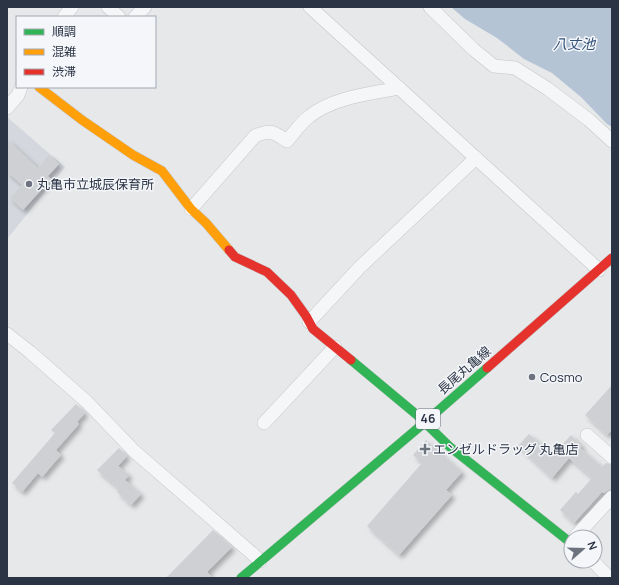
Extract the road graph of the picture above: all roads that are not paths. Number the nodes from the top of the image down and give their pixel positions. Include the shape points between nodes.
1 (72, 7) edge
2 (108, 7) edge
3 (145, 7) edge
4 (310, 7) edge
5 (430, 7) edge
6 (65, 16) edge
7 (118, 16) edge
8 (136, 16) edge
9 (21, 88) edge
10 (40, 88) edge
11 (399, 88) junction
12 (7, 108) edge
13 (612, 141) edge
14 (476, 158) junction
15 (191, 209) junction
16 (612, 258) edge
17 (599, 270) junction
18 (310, 322) junction
19 (7, 334) edge
20 (334, 347) junction
21 (264, 423) dead end
22 (424, 423) junction
23 (587, 435) dead end
24 (612, 457) edge
25 (612, 498) edge
26 (583, 529) edge
27 (563, 534) edge
28 (260, 562) junction
29 (601, 569) edge
30 (241, 578) edge
31 (609, 578) edge

1 - 6 street
2 - 7 street
3 - 8 street
4 - 11 street
5 - 13 street via 494,66 515,68 548,89
9 - 12 street
10 - 15 street via 82,120 162,171
11 - 14 street
11 - 15 street via 345,100 320,110 309,117 287,141 273,132 255,136
14 - 17 street
14 - 18 street via 360,267
15 - 18 street via 235,257 268,272 291,295
16 - 17 street, 長尾丸亀線 / 46
17 - 22 street, 長尾丸亀線 / 46
18 - 20 street via 313,329
19 - 28 street via 87,402 134,451
20 - 21 street
20 - 22 street
22 - 27 street via 450,448
22 - 28 street, 長尾丸亀線 / 46
23 - 24 street
25 - 26 street
28 - 30 street, 長尾丸亀線 / 46
29 - 31 street

